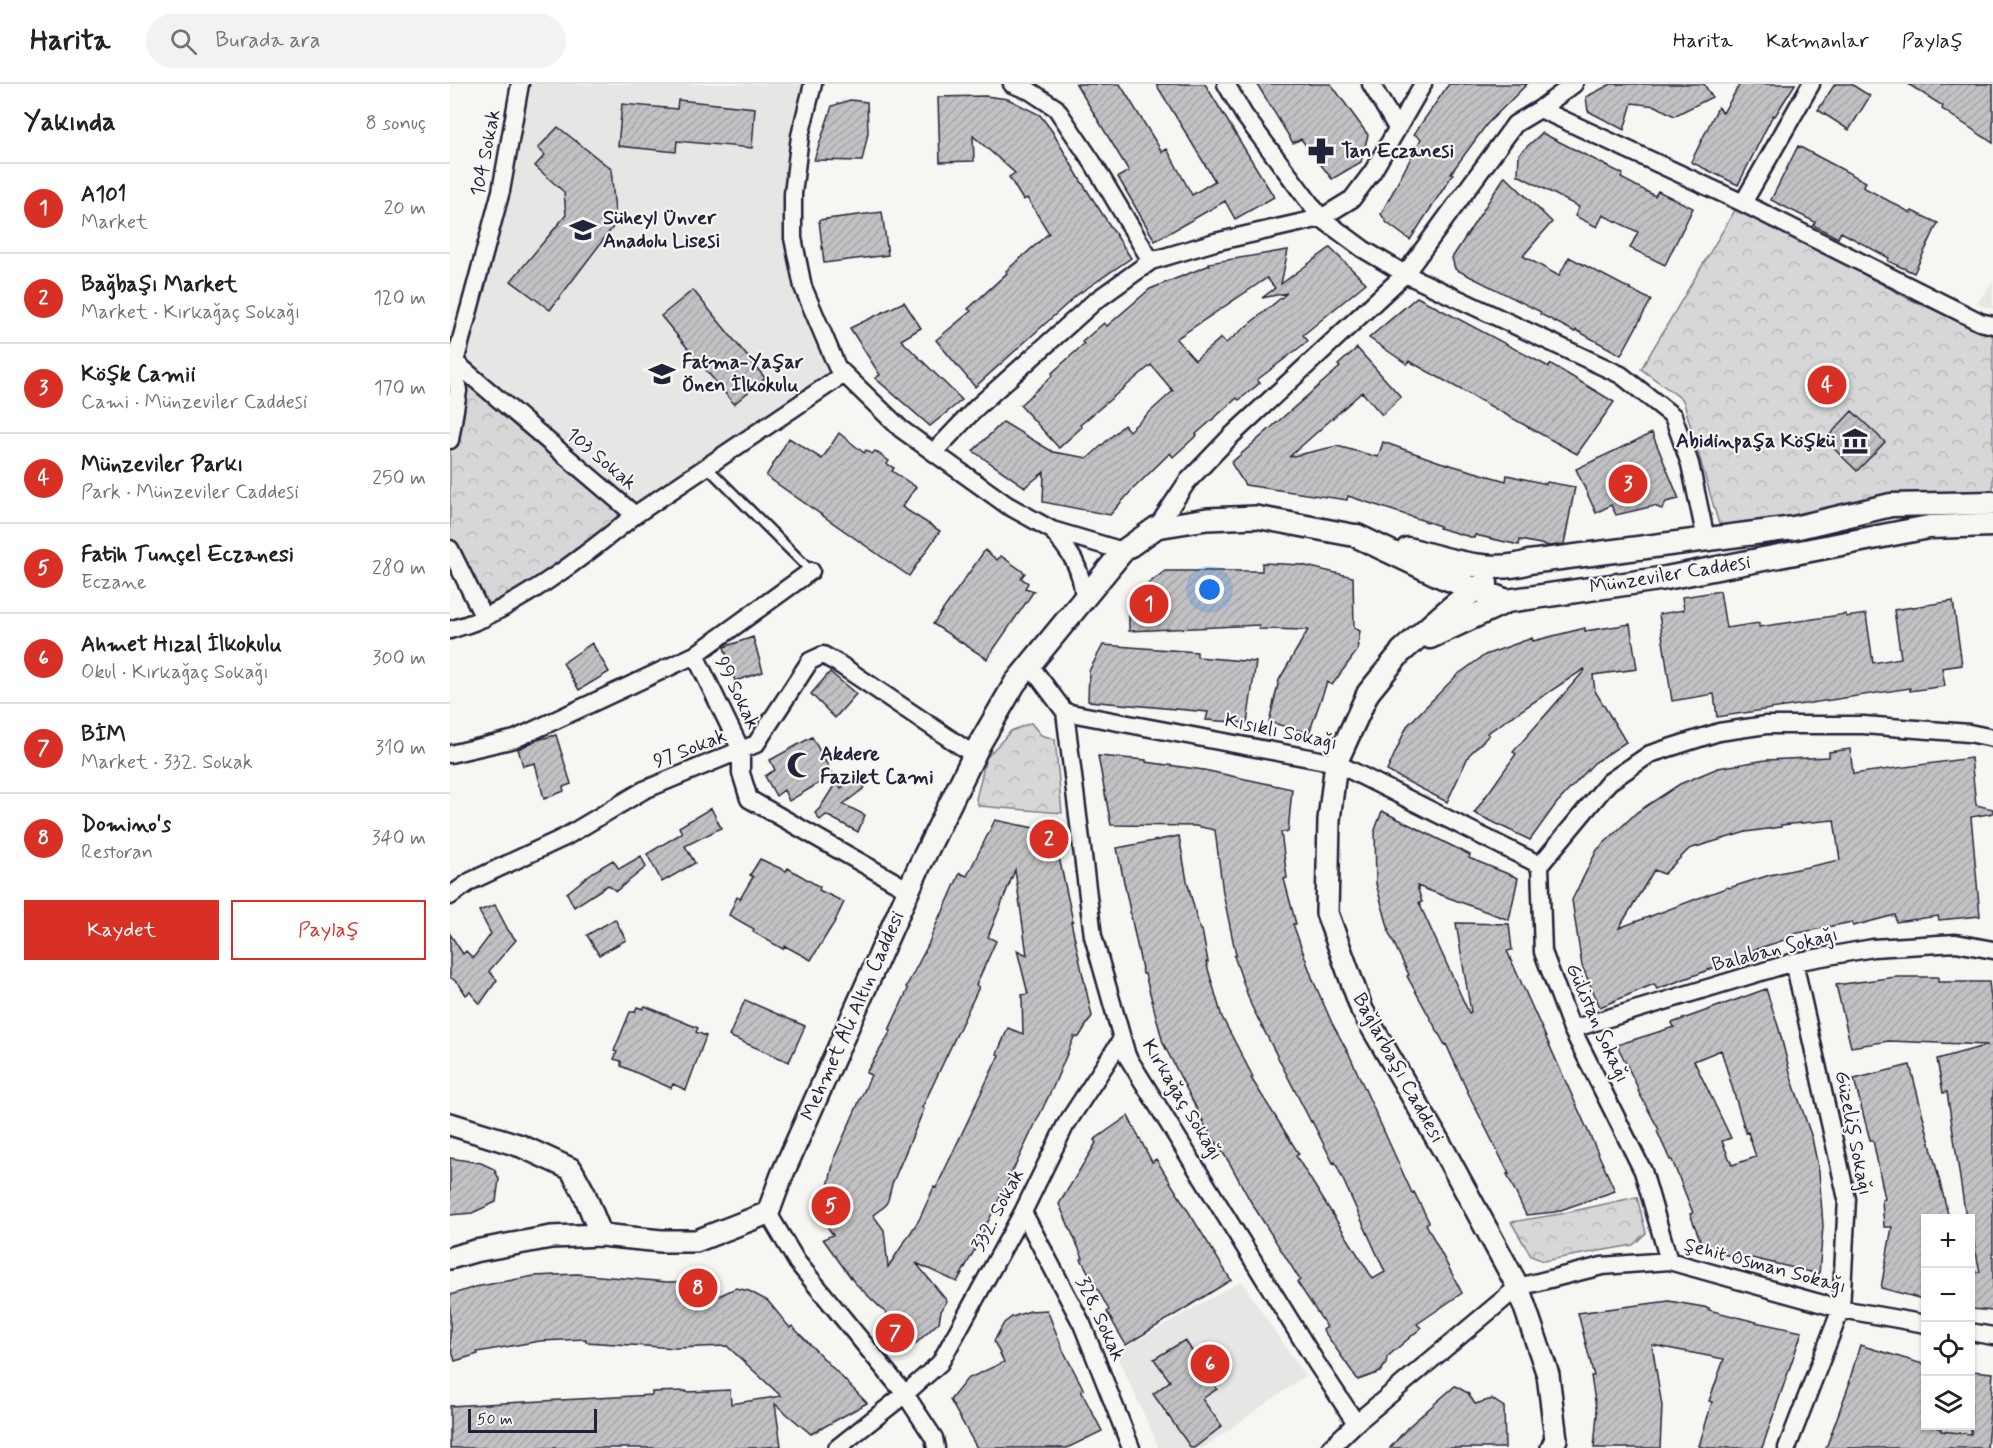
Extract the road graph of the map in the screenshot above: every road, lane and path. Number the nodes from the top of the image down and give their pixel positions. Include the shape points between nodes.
1 (520, 84) edge
2 (813, 84) edge
3 (1012, 84) edge
4 (1226, 84) edge
5 (1371, 84) edge
6 (1423, 84) edge
7 (1575, 84) edge
8 (1811, 84) edge
9 (1540, 109) junction
10 (1397, 128) junction
11 (1743, 203) junction
12 (1321, 218) junction
13 (1152, 261) junction
14 (1405, 274) junction
15 (1993, 325) edge
16 (455, 363) junction
17 (844, 374) junction
18 (450, 440) edge
19 (934, 452) junction
20 (707, 467) junction
21 (1993, 503) edge
22 (635, 515) junction
23 (1993, 525) edge
24 (1157, 527) junction
25 (1052, 530) junction
26 (1358, 536) junction
27 (1706, 539) junction
28 (450, 549) edge
29 (1123, 550) junction
30 (1513, 568) junction
31 (811, 572) joint
32 (1443, 577) junction
33 (1475, 589) junction
34 (1084, 598) junction
35 (1507, 601) junction
36 (1441, 617) junction
37 (484, 618) junction
38 (450, 630) edge
39 (1402, 651) junction
40 (695, 655) junction
41 (1029, 664) junction
42 (1065, 712) junction
43 (1993, 738) edge
44 (741, 750) junction
45 (450, 754) edge
46 (974, 755) junction
47 (1336, 763) junction
48 (1540, 865) junction
49 (484, 875) junction
50 (450, 879) edge
51 (909, 890) junction
52 (450, 896) edge
53 (1993, 950) edge
54 (1794, 962) junction
55 (1572, 1029) junction
56 (1122, 1039) junction
57 (450, 1124) edge
58 (1023, 1212) junction
59 (768, 1213) junction
60 (602, 1235) junction
61 (450, 1258) edge
62 (1669, 1261) junction
63 (1518, 1287) junction
64 (1841, 1309) junction
65 (1921, 1323) edge
66 (1975, 1333) edge
67 (1993, 1336) edge
68 (905, 1394) junction
69 (1356, 1423) junction
70 (837, 1448) edge
71 (936, 1448) edge
72 (1131, 1448) edge
73 (1330, 1448) edge
74 (1552, 1448) edge
75 (1787, 1448) edge

1 - 16 street, 104 Sokak via 501,191
2 - 17 street via 800,136 793,194 793,238 803,286 837,367
3 - 13 street via 1030,90 1056,108
4 - 12 street via 1244,115
5 - 10 street
6 - 10 street
7 - 9 street
8 - 11 street
9 - 11 street
9 - 14 street via 1515,124
10 - 12 street via 1352,199
11 - 15 street via 1980,322
12 - 13 street
12 - 14 street
13 - 19 street via 1094,302 977,407
14 - 24 street via 1232,436 1187,482
14 - 27 street via 1621,375 1673,416 1690,464
16 - 18 street, 104 Sokak via 458,391
16 - 22 street, 103 Sokak
17 - 19 street via 901,429
17 - 20 street
19 - 25 street via 1007,505
20 - 22 street
20 - 31 lane
21 - 27 main road, Münzeviler Caddesi via 1891,505 1794,528
22 - 37 street, 103 Sokak via 582,558
23 - 35 main road, Münzeviler Caddesi via 1929,527 1666,578
24 - 26 street, Münzeviler Caddesi via 1256,517
24 - 29 street, Münzeviler Caddesi
25 - 29 street
25 - 34 street via 1074,558
26 - 30 main road, Münzeviler Caddesi via 1464,564
26 - 32 main road, Münzeviler Caddesi
27 - 30 main road, Münzeviler Caddesi via 1529,562
28 - 37 street
29 - 34 street, Mehmet Ali Altın Caddesi
30 - 33 main road, Bağlarbaşı Caddesi
30 - 35 main road
31 - 40 street
32 - 33 main road, Münzeviler Caddesi
32 - 36 main road via 1448,593
33 - 35 main road, Münzeviler Caddesi
33 - 36 main road, Bağlarbaşı Caddesi
34 - 41 street, Mehmet Ali Altın Caddesi
35 - 39 main road, Bağlarbaşı Caddesi
36 - 39 main road, Bağlarbaşı Caddesi
37 - 38 street, 103 Sokak
39 - 47 street, Bağlarbaşı Caddesi via 1368,693
40 - 44 street, 99 Sokak
40 - 45 street via 515,739
41 - 42 street, Kırkağaç Sokağı
41 - 46 street, Mehmet Ali Altın Caddesi
42 - 47 street, Kısıklı Sokağı
42 - 56 street, Kırkağaç Sokağı via 1093,936
43 - 48 street via 1863,725 1766,725 1719,732 1650,754 1609,782
44 - 46 street via 756,744 810,661 823,656
44 - 49 street, 97 Sokak via 644,790 565,837
44 - 51 street, 97 Sokak via 741,772 749,799
46 - 51 street, Mehmet Ali Altın Caddesi
47 - 48 street, Kısıklı Sokağı
47 - 63 street, Bağlarbaşı Caddesi via 1329,820 1327,913 1362,1010
48 - 55 street, Gülistan Sokağı via 1543,952
49 - 50 street
49 - 52 street, 97 Sokak
51 - 59 street, Mehmet Ali Altın Caddesi
53 - 54 street, Balaban Sokağı via 1956,943 1873,948
54 - 55 street, Balaban Sokağı
54 - 64 street, Güzeliş Sokağı via 1847,1199
55 - 62 street, Gülistan Sokağı via 1643,1171
56 - 58 street, 332. Sokak via 1065,1126
56 - 69 street, Kırkağaç Sokağı via 1127,1056
57 - 60 street via 521,1146 571,1169
58 - 68 street, 332. Sokak via 939,1362
58 - 72 street, 328. Sokak via 1082,1323
59 - 60 street via 696,1241
59 - 68 street via 797,1262
60 - 61 street via 551,1237
62 - 63 street, Şehit Osman Sokağı via 1602,1266
62 - 64 street, Şehit Osman Sokağı
63 - 69 street, Şehit Osman Sokağı
63 - 74 street, Bağlarbaşı Caddesi via 1548,1375 1556,1439
64 - 65 street, Şehit Osman Sokağı
64 - 75 street, Güzeliş Sokağı
66 - 67 street
68 - 70 street, 332. Sokak
68 - 71 street via 934,1438
69 - 73 street, Şehit Osman Sokağı

